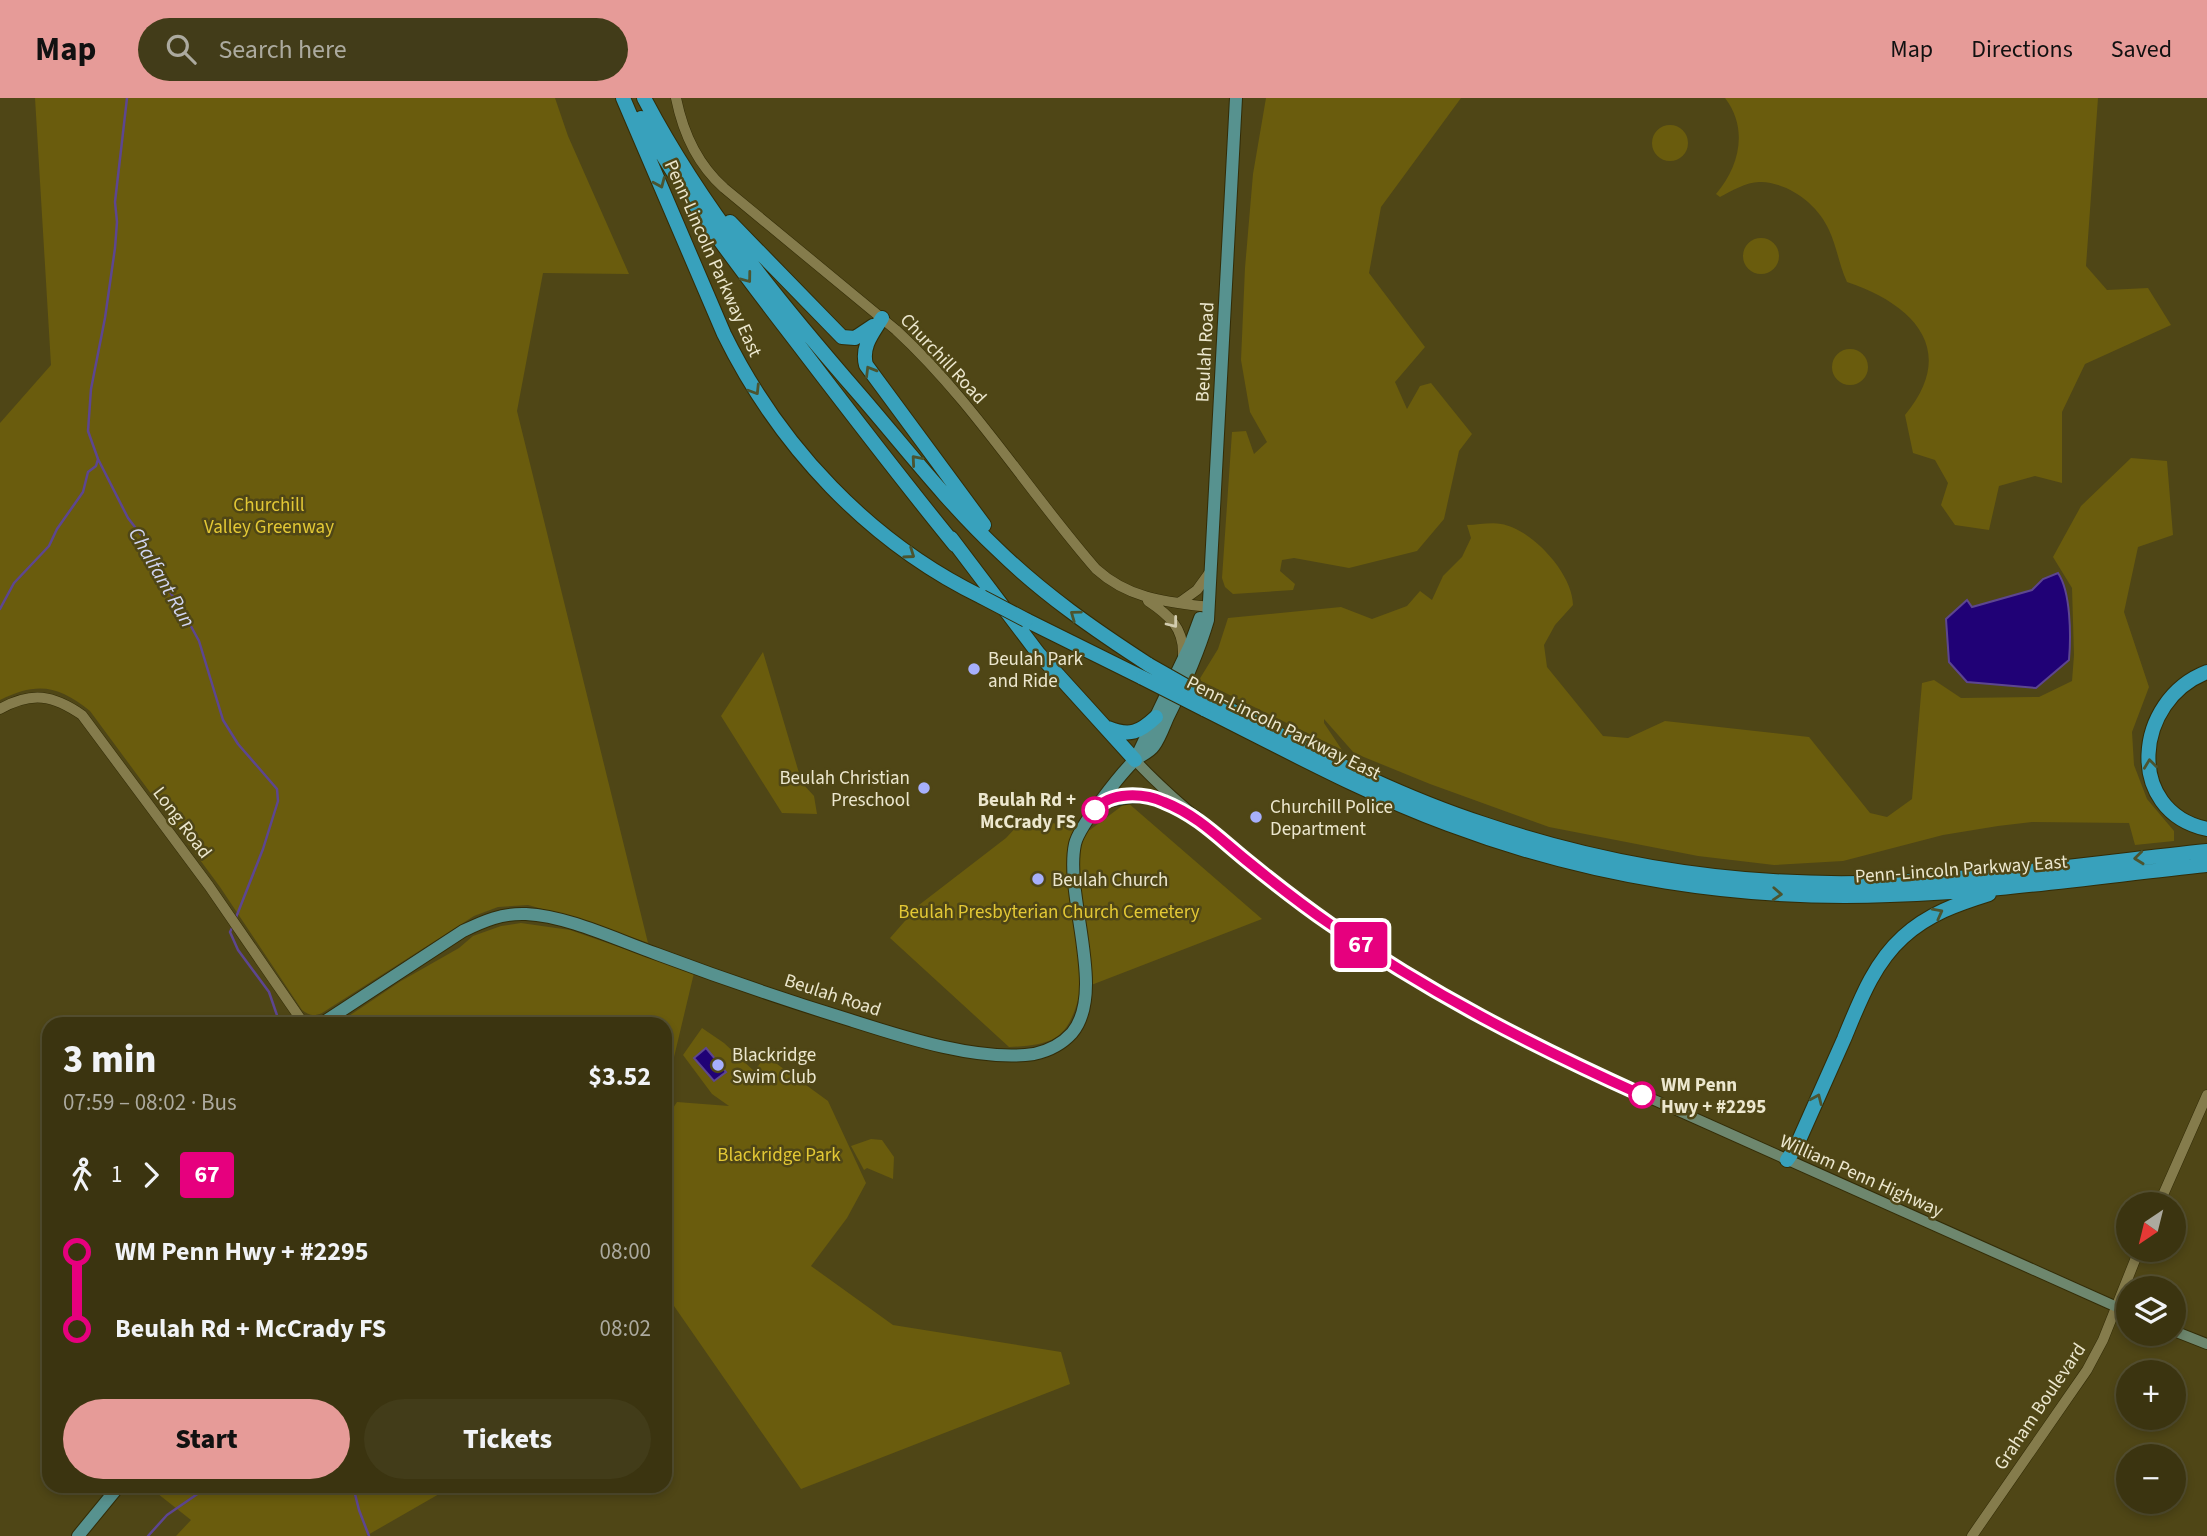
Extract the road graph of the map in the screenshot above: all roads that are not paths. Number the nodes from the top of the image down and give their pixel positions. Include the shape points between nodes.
1 (623, 98) edge
2 (629, 98) edge
3 (644, 98) edge
4 (676, 98) edge
5 (1236, 98) edge
6 (698, 189) junction
7 (882, 318) junction
8 (799, 326) junction
9 (956, 545) junction
10 (1012, 564) junction
11 (1212, 568) junction
12 (1142, 597) junction
13 (1177, 603) junction
14 (1209, 607) junction
15 (1183, 661) junction
16 (1146, 671) junction
17 (2207, 672) edge
18 (1206, 704) junction
19 (0, 709) edge
20 (1156, 717) junction
21 (1103, 727) junction
22 (1135, 760) junction
23 (1101, 803) junction
24 (1196, 817) junction
25 (2207, 829) edge
26 (2207, 851) edge
27 (2207, 865) edge
28 (2017, 885) junction
29 (299, 1017) edge
30 (332, 1017) edge
31 (2207, 1095) edge
32 (1787, 1160) junction
33 (2164, 1192) edge
34 (2134, 1262) edge
35 (2115, 1307) junction
36 (2186, 1336) edge
37 (2207, 1345) edge
38 (113, 1493) edge
39 (78, 1536) edge
40 (1972, 1536) edge

1 -> 16 highway, Penn-Lincoln Parkway East, bridge via 742,370 814,469 871,524 926,565 1027,620
2 -> 9 highway via 724,247
3 - 6 highway, Penn-Lincoln Parkway East
4 - 7 street, Churchill Road via 687,138 717,182
5 - 11 main road, Beulah Road
6 - 7 highway via 842,337 855,338
6 - 8 highway, Penn-Lincoln Parkway East
10 -> 7 highway via 866,365 864,350
7 - 12 street, Churchill Road via 940,373 1096,569 1122,589
8 - 9 highway
10 -> 8 highway, Penn-Lincoln Parkway East
9 - 21 highway via 1024,635
16 -> 10 highway, Penn-Lincoln Parkway East
11 - 13 street via 1197,590
11 - 14 main road, Beulah Road
12 - 13 street, Churchill Road
12 -> 15 street via 1175,623 1182,638
13 - 14 street, Churchill Road
14 - 15 main road, Beulah Road via 1200,617
14 - 22 main road, Beulah Road via 1203,636 1177,699 1153,748
15 - 20 main road, Beulah Road
16 - 18 highway, Penn-Lincoln Parkway East, bridge
25 -> 17 highway via 2168,807 2153,782 2148,760 2151,734 2163,704 2180,686
26 -> 18 highway, Penn-Lincoln Parkway East via 1889,882 1795,882 1667,870 1543,843 1452,813
18 -> 28 highway, Penn-Lincoln Parkway East via 1350,782 1428,816 1603,870 1729,890 1826,896 1922,894
19 - 29 street, Long Road via 36,696 65,703 82,715
20 - 21 highway via 1133,734
20 - 22 main road, Beulah Road
21 - 22 highway
22 - 23 main road, Beulah Road
22 - 24 main road, William Penn Highway
23 - 24 main road via 1147,796
23 - 30 main road, Beulah Road via 1080,831 1073,856 1085,968 1083,1008 1073,1032 1044,1051 1003,1054 914,1039 800,1005 599,933 524,914 487,919
24 - 32 main road, William Penn Highway via 1311,911 1457,1005 1567,1061
27 - 28 highway, Penn-Lincoln Parkway East
32 -> 28 highway via 1869,981 1888,953 1911,930 1939,912
31 - 33 street
32 - 35 main road, William Penn Highway
34 - 35 street, Graham Boulevard
35 - 40 street, Graham Boulevard via 2087,1370
36 - 37 main road
38 - 39 main road

